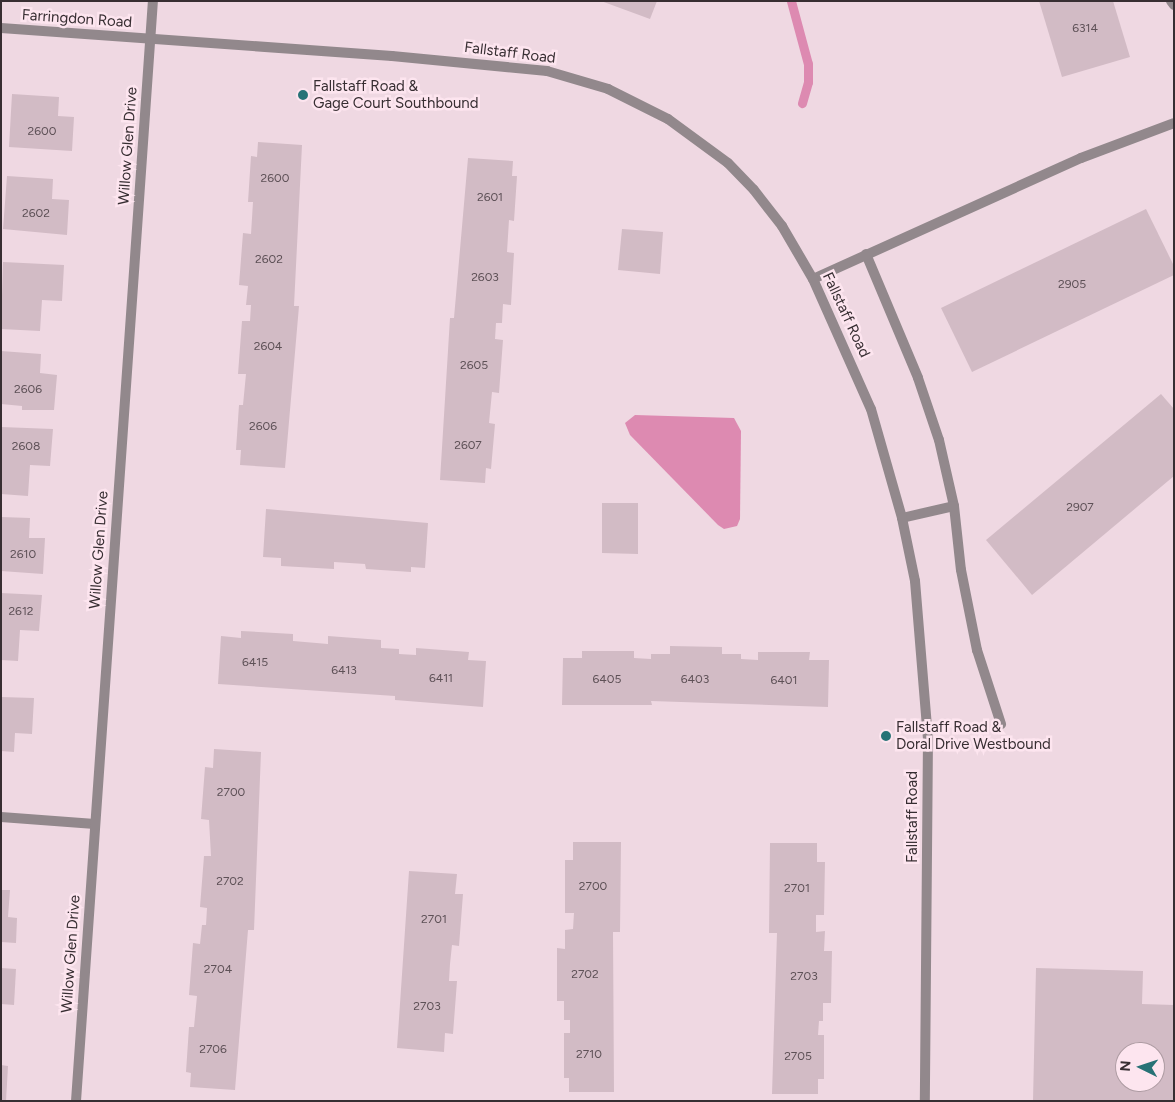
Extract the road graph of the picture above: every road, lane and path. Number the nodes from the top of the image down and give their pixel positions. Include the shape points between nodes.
1 (153, 1) edge
2 (1171, 1) edge
3 (1174, 5) edge
4 (1, 28) edge
5 (151, 39) junction
6 (1174, 122) edge
7 (866, 254) junction
8 (813, 279) junction
9 (954, 506) junction
10 (902, 518) junction
11 (1001, 724) dead end
12 (1, 817) edge
13 (95, 824) junction
14 (76, 1101) edge
15 (925, 1101) edge

1 - 5 street, Willow Glen Drive
2 - 3 street
4 - 5 street, Farringdon Road
5 - 8 street, Fallstaff Road via 510,66 547,71 608,89 668,118 728,163 782,226
5 - 13 street, Willow Glen Drive
6 - 7 street via 1081,158
7 - 8 street
7 - 9 street via 918,378 939,440
8 - 10 street, Fallstaff Road via 871,409
9 - 10 street
9 - 11 street via 961,570 976,650
10 - 15 street, Fallstaff Road via 922,638 928,738
12 - 13 street
13 - 14 street, Willow Glen Drive

